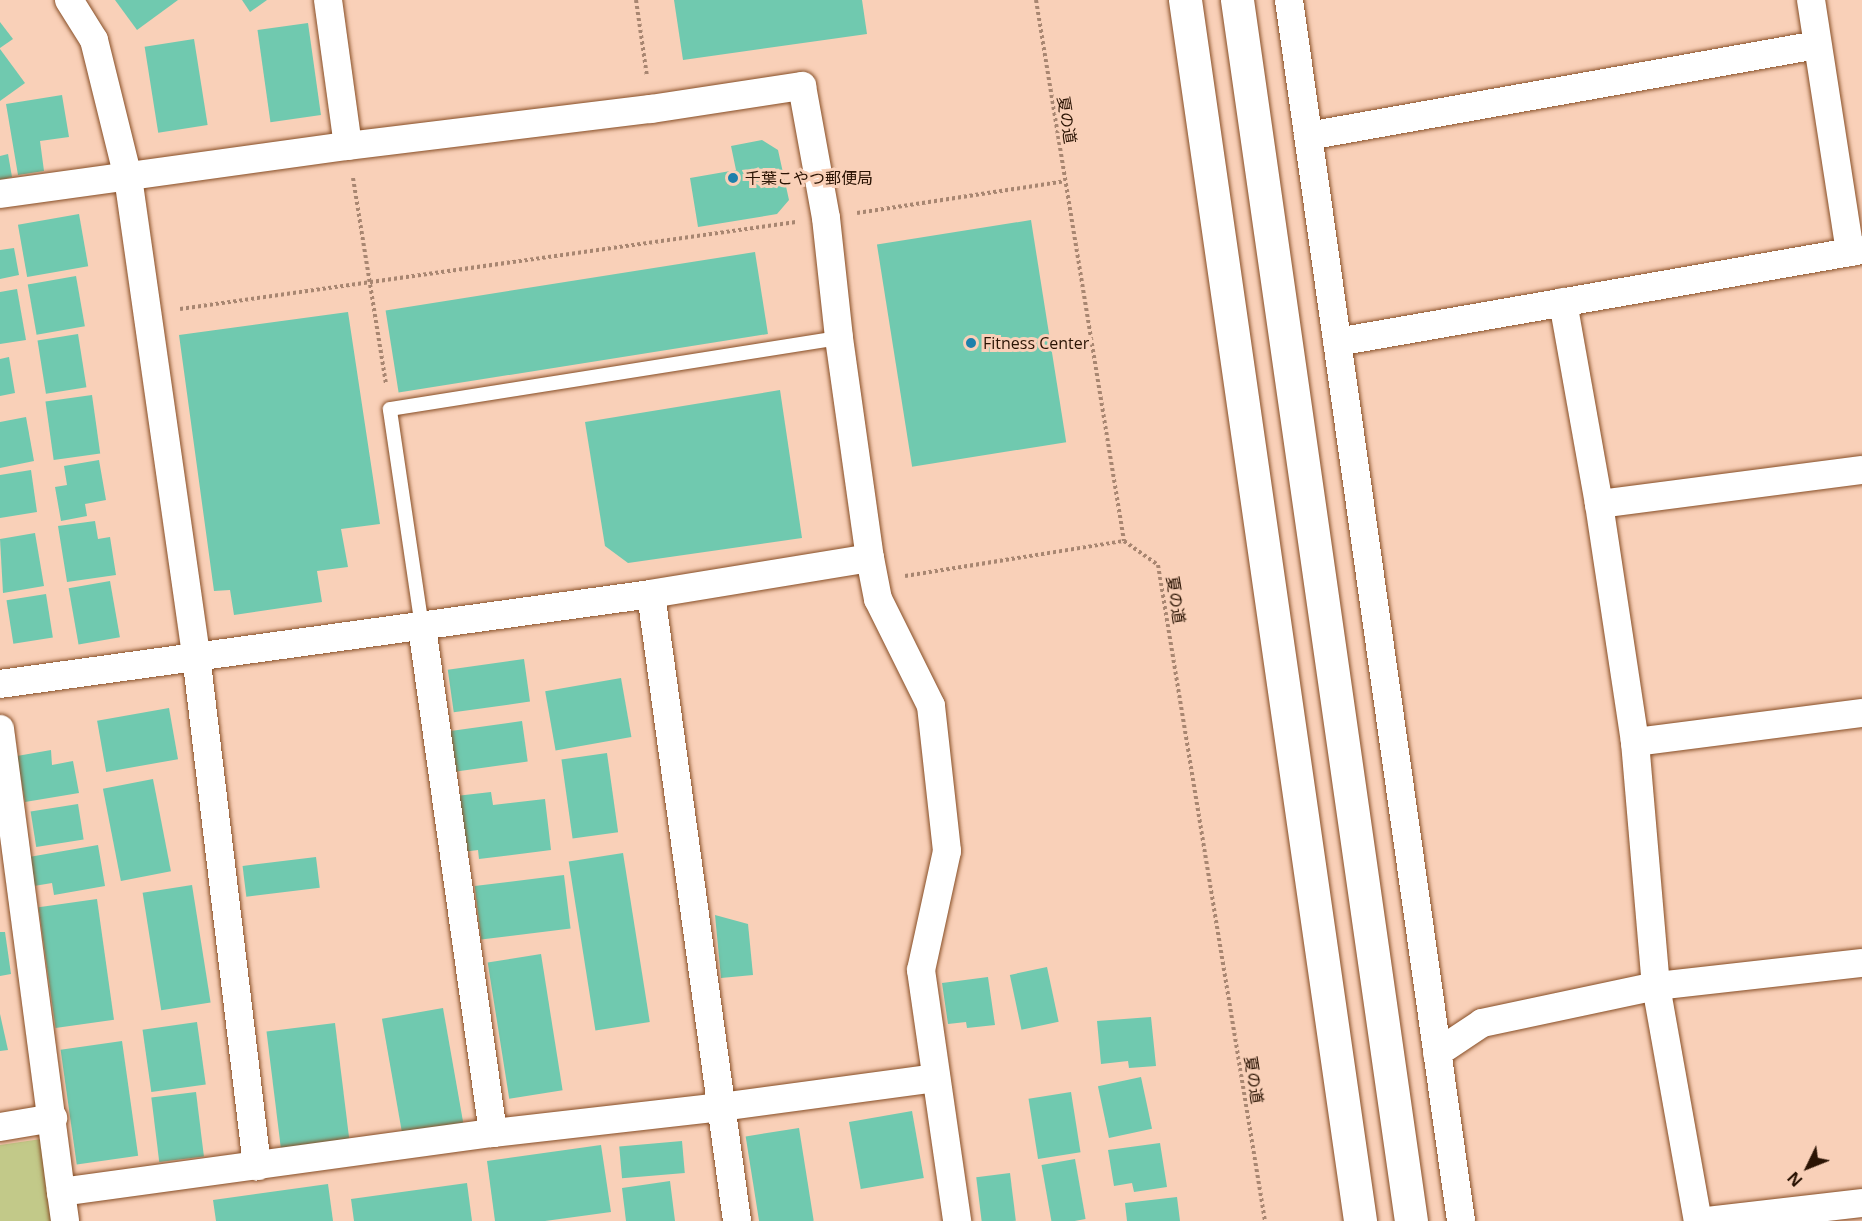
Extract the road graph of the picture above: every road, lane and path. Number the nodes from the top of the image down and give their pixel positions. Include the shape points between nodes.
1 (69, 0) edge
2 (328, 0) edge
3 (636, 0) edge
4 (1036, 0) edge
5 (1185, 0) edge
6 (1237, 0) edge
7 (1289, 0) edge
8 (1811, 0) edge
9 (1817, 45) junction
10 (651, 109) junction
11 (1308, 136) junction
12 (348, 146) junction
13 (128, 177) junction
14 (1065, 181) junction
15 (0, 194) edge
16 (826, 218) junction
17 (1856, 251) edge
18 (370, 283) junction
19 (1563, 302) junction
20 (146, 314) junction
21 (839, 338) junction
22 (1337, 342) junction
23 (390, 409) junction
24 (1862, 470) edge
25 (1599, 504) junction
26 (1124, 541) junction
27 (872, 569) junction
28 (651, 594) junction
29 (422, 627) junction
30 (196, 655) junction
31 (0, 684) edge
32 (1862, 713) edge
33 (0, 729) edge
34 (1635, 742) junction
35 (1862, 963) edge
36 (1656, 986) junction
37 (1437, 1053) junction
38 (936, 1078) junction
39 (722, 1107) junction
40 (53, 1118) junction
41 (0, 1127) edge
42 (493, 1133) junction
43 (257, 1166) junction
44 (61, 1192) junction
45 (1862, 1203) edge
46 (65, 1221) edge
47 (737, 1221) edge
48 (957, 1221) edge
49 (1265, 1221) edge
50 (1360, 1221) edge
51 (1412, 1221) edge
52 (1461, 1221) edge
53 (1698, 1221) edge
54 (1706, 1221) edge

1 - 13 street via 94,40
2 - 12 street
3 - 10 path
4 - 14 path, 夏の道
5 - 50 street
6 - 51 street
7 - 11 street
8 - 9 street
9 - 11 street
9 - 17 street
10 - 12 street
10 - 16 street via 802,86
11 - 22 street
12 - 13 street
12 - 18 path
13 - 15 street
13 - 20 street
14 - 16 path
14 - 26 path, 夏の道
16 - 18 path
16 - 21 street
17 - 19 street
18 - 20 path
18 - 23 path
19 - 22 street
19 - 25 street
20 - 30 street
21 - 23 lane
21 - 27 street
22 - 37 street
23 - 29 lane
24 - 25 street
25 - 34 street
26 - 27 path
26 - 49 path, 夏の道 via 1158,565
27 - 28 street
27 - 38 street via 878,598 931,706 947,851 921,970
28 - 29 street
28 - 39 street
29 - 30 street
29 - 42 street
30 - 31 street
30 - 43 street
32 - 34 street
33 - 40 street
34 - 36 street
35 - 36 street
36 - 37 street via 1482,1023
36 - 53 street
37 - 52 street
38 - 39 street
38 - 48 street
39 - 42 street
39 - 47 street
40 - 41 street
40 - 44 street
42 - 43 street
43 - 44 street
44 - 46 street
45 - 54 street

